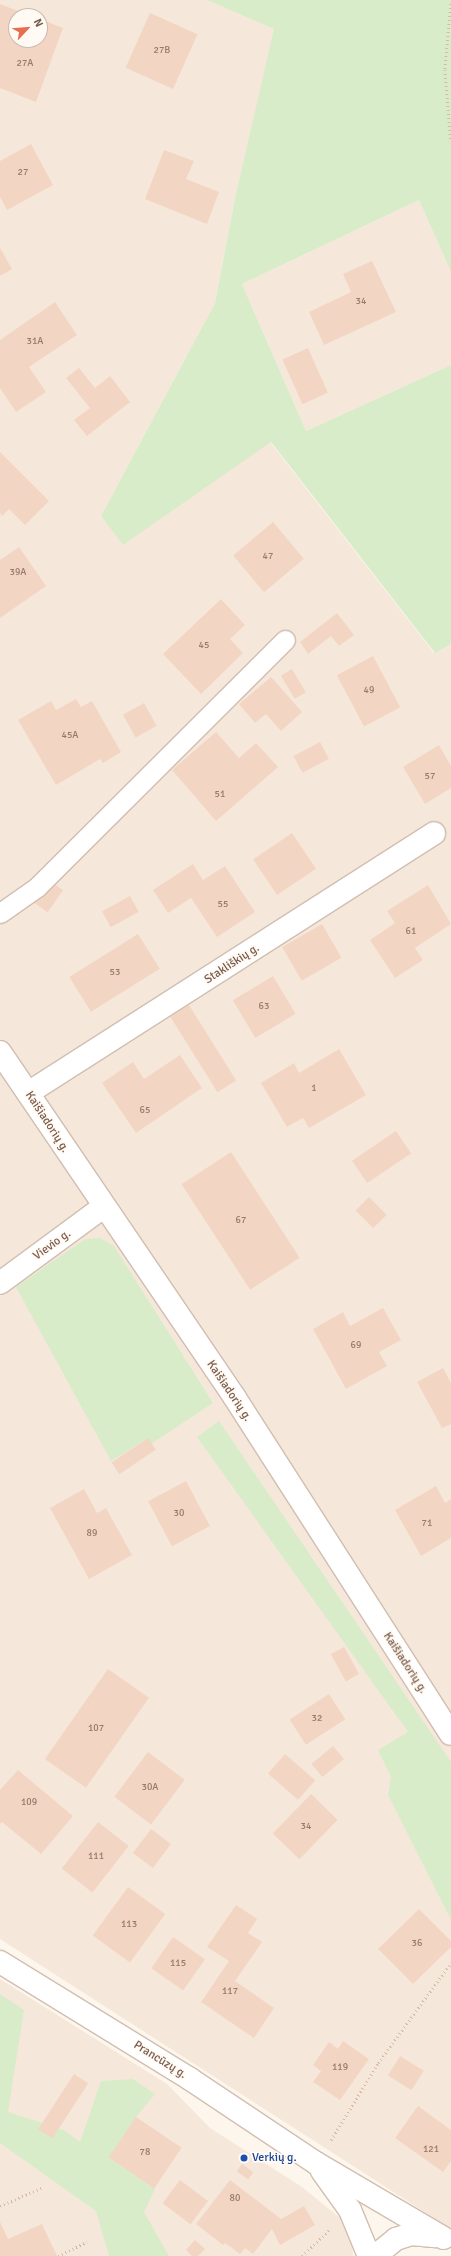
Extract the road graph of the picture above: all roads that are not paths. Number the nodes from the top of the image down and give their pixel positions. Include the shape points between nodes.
1 (285, 640) dead end
2 (434, 833) dead end
3 (0, 913) edge
4 (0, 1052) edge
5 (28, 1094) junction
6 (104, 1207) junction
7 (0, 1283) edge
8 (451, 1734) edge
9 (0, 1962) edge
10 (316, 2163) junction
11 (447, 2240) edge
12 (369, 2256) edge
13 (375, 2256) edge

1 - 3 lane via 37,887
2 - 5 street, Stakliškių g.
4 - 5 street, Kaišiadorių g.
5 - 6 street, Kaišiadorių g.
6 - 7 street, Vievio g.
6 - 8 street, Kaišiadorių g. via 235,1398
9 - 10 street, Prancūzų g. via 190,2079
10 - 11 street, Prancūzų g.
10 - 12 street, Prancūzų g. via 350,2210
11 - 13 street via 428,2234 411,2234 396,2239

